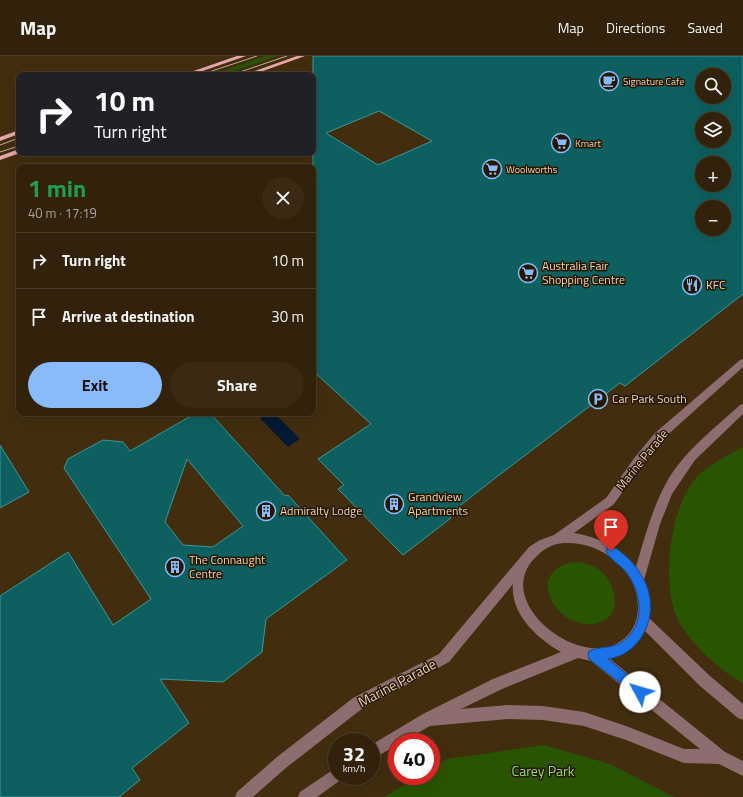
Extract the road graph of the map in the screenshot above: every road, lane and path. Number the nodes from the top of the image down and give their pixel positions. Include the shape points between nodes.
1 (243, 56) edge
2 (302, 56) edge
3 (194, 72) edge
4 (255, 72) edge
5 (16, 133) edge
6 (0, 139) edge
7 (16, 153) edge
8 (0, 158) edge
9 (743, 362) edge
10 (743, 408) edge
11 (557, 539) junction
12 (533, 551) junction
13 (638, 579) junction
14 (644, 621) junction
15 (577, 652) junction
16 (594, 655) junction
17 (743, 713) edge
18 (428, 719) junction
19 (380, 748) edge
20 (720, 757) junction
21 (743, 769) edge
22 (328, 780) edge
23 (242, 797) edge
24 (305, 797) edge

1 - 3 main road
2 - 4 main road
5 - 6 main road
7 - 8 main road
9 - 11 street, Marine Parade via 659,436 610,501
10 - 13 street via 704,443 667,491
11 - 12 street
11 - 13 street via 575,538 594,542 611,551
12 - 15 street via 523,564 518,580 520,597 527,615 540,632 557,645
12 - 23 street, Marine Parade via 444,658 358,703 282,762
13 - 14 street via 644,593
14 - 16 street via 637,635 626,646 612,653
14 - 17 street via 705,681
15 - 16 street
15 - 18 street via 498,684
16 - 20 street
18 - 19 street
18 - 20 street via 508,712 543,713 584,719 684,756
20 - 21 street
22 - 24 street

